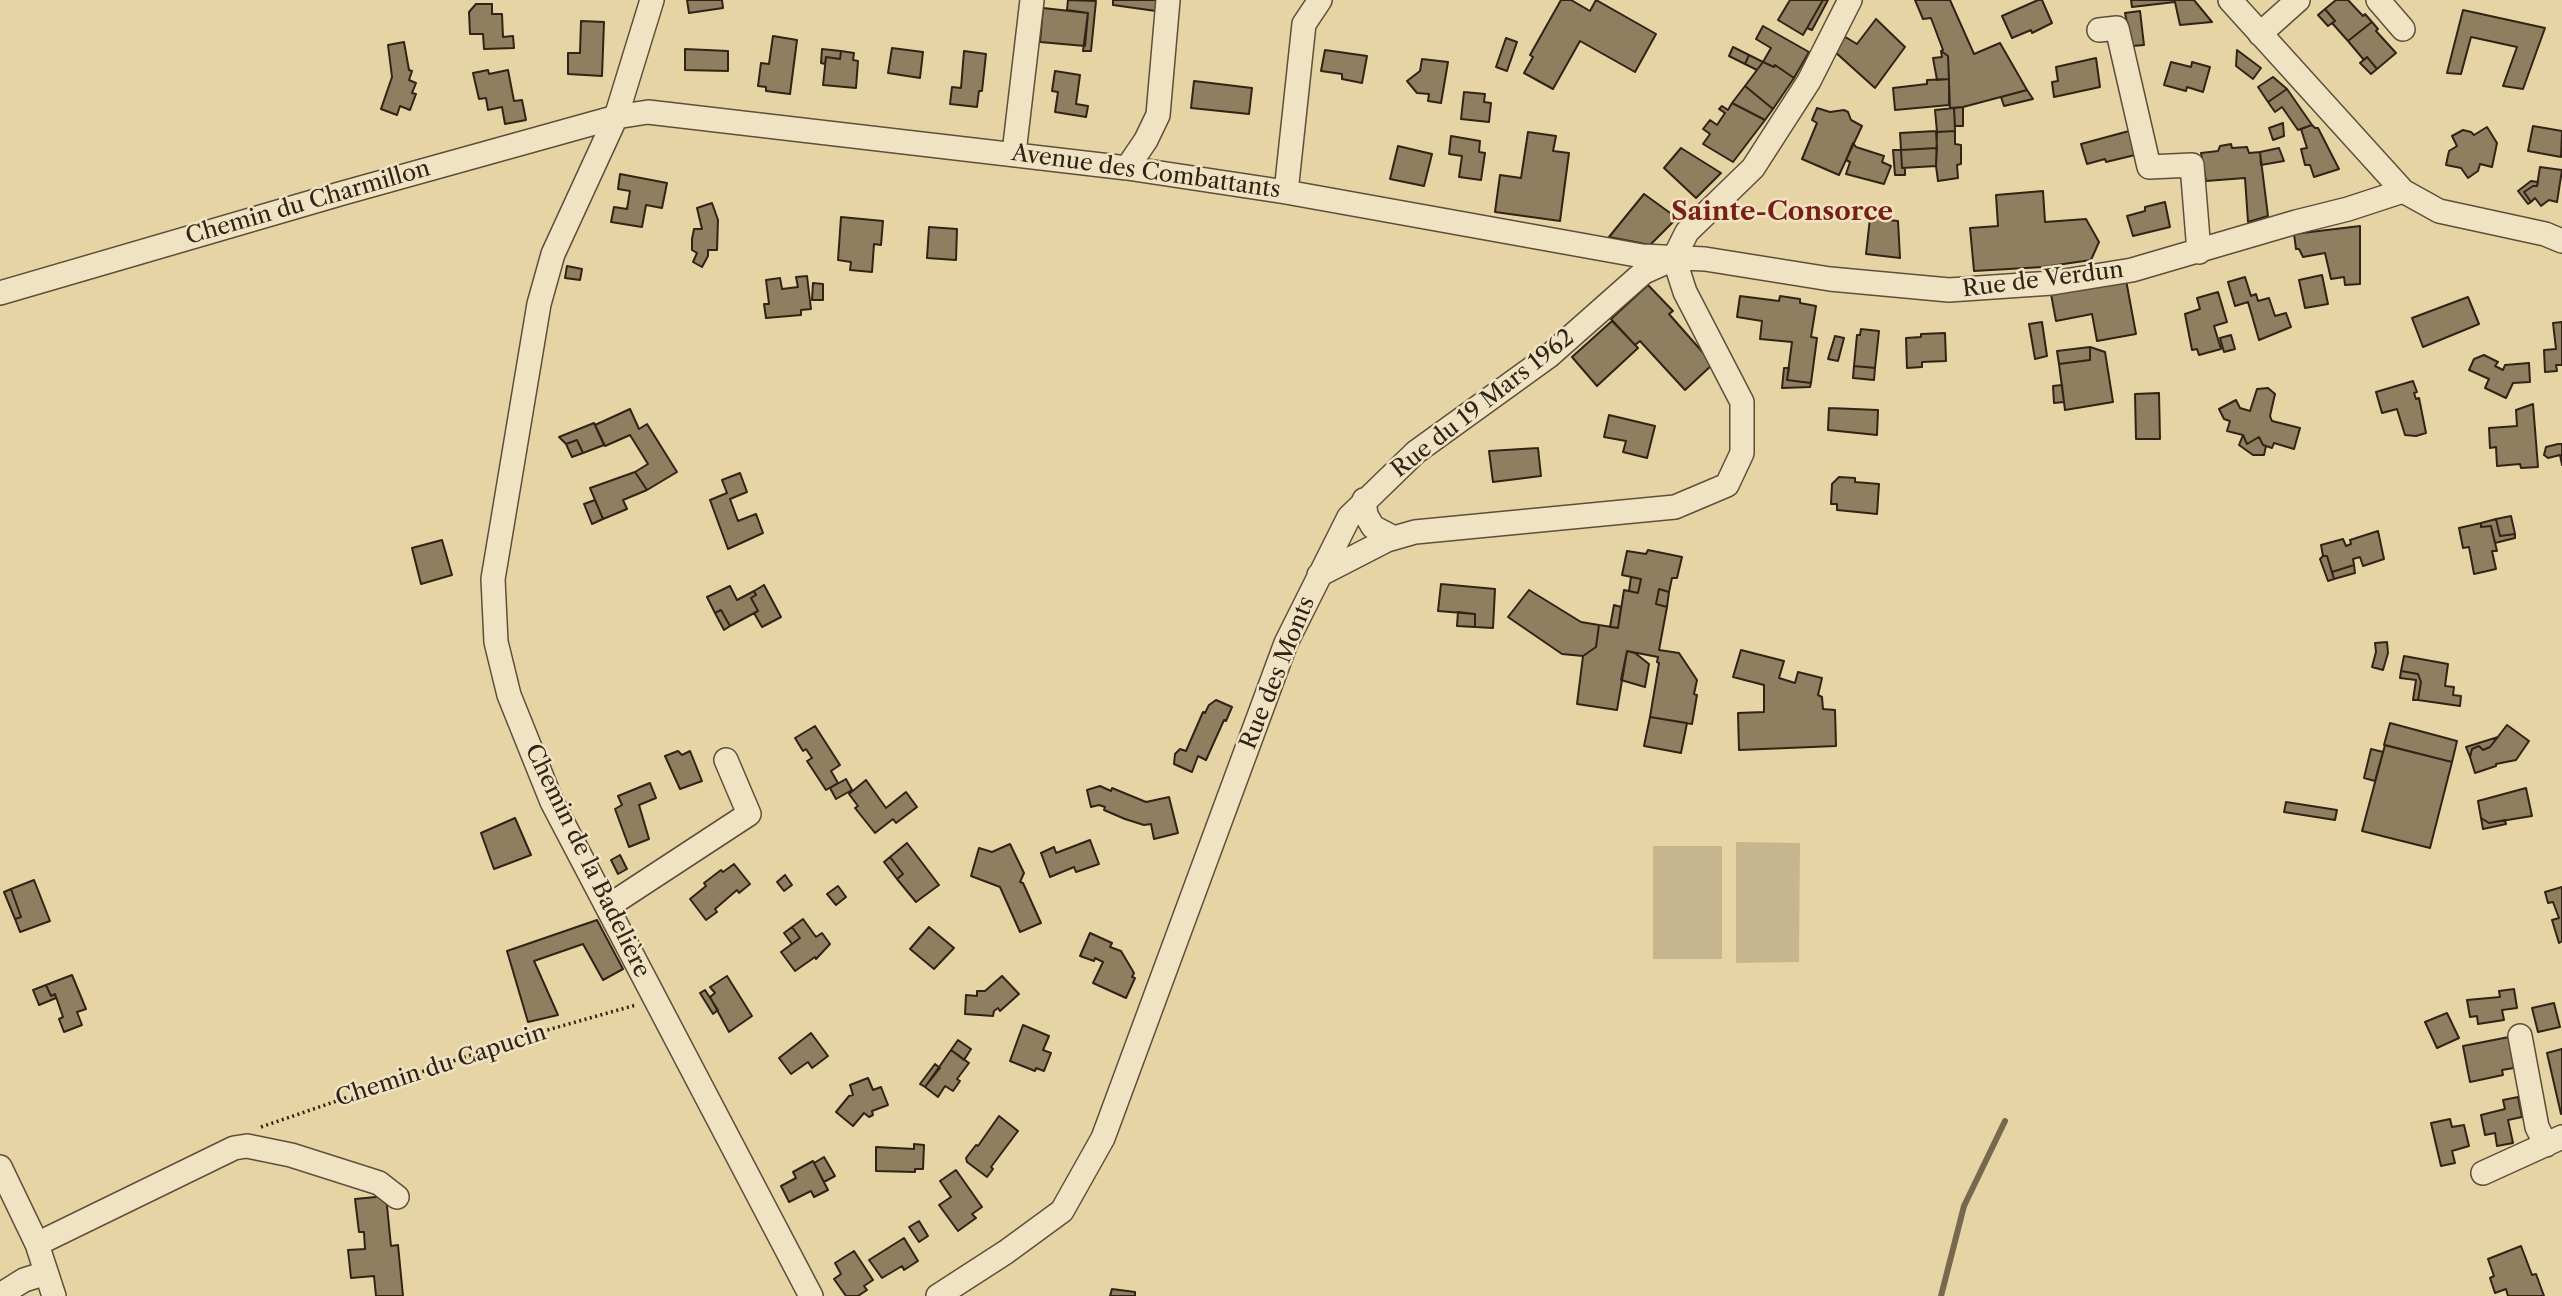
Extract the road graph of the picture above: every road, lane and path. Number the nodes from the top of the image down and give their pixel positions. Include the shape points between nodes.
1 (652, 0) edge
2 (1032, 0) edge
3 (1168, 0) edge
4 (1320, 0) edge
5 (1850, 0) edge
6 (2230, 0) edge
7 (2298, 0) edge
8 (2378, 0) edge
9 (2403, 29) dead end
10 (2099, 30) dead end
11 (2260, 34) junction
12 (616, 117) junction
13 (1014, 153) junction
14 (1128, 168) junction
15 (2403, 191) junction
16 (1286, 192) junction
17 (2562, 241) edge
18 (2199, 252) junction
19 (1674, 258) junction
20 (0, 293) edge
21 (1364, 500) junction
22 (1394, 538) junction
23 (1319, 575) junction
24 (726, 760) dead end
25 (607, 907) junction
26 (655, 999) junction
27 (2520, 1036) dead end
28 (2554, 1141) edge
29 (234, 1148) junction
30 (0, 1167) edge
31 (2483, 1172) dead end
32 (397, 1197) dead end
33 (37, 1244) junction
34 (46, 1273) junction
35 (0, 1294) edge
36 (54, 1296) edge
37 (811, 1296) edge
38 (938, 1296) edge

1 - 12 street, Chemin de la Badelière
2 - 13 street
3 - 14 street via 1158,116
4 - 16 street via 1304,24
5 - 19 street via 1798,99 1752,168 1687,232
6 - 11 street
7 - 11 street
8 - 9 street
10 - 18 street via 2117,28 2149,167 2192,165
11 - 15 street
12 - 13 street, Avenue des Combattants via 648,112
12 - 20 street, Chemin du Charmillon
12 - 25 street, Chemin de la Badelière via 546,279 493,579 496,642 509,695 552,802
13 - 14 street, Avenue des Combattants
14 - 16 street, Avenue des Combattants
15 - 17 street via 2439,211
15 - 18 street, Rue de Verdun
16 - 19 street, Avenue des Combattants
18 - 19 street, Rue de Verdun via 2132,270 2052,283 1949,290
19 - 21 street, Rue du 19 Mars 1962 via 1644,272 1549,356 1416,452
19 - 22 street, Rue des Monts via 1685,292 1742,401 1742,453 1727,485 1675,506 1441,529
21 - 22 street via 1373,527
21 - 23 street, Rue du 19 Mars 1962 via 1349,517
22 - 23 street, Rue des Monts
23 - 38 street, Rue des Monts via 1286,643 1103,1138 1062,1212
24 - 25 street via 749,814
25 - 26 street, Chemin de la Badelière
26 - 29 path, Chemin du Capucin via 373,1087 259,1128
26 - 37 street, Chemin de la Badelière
27 - 28 street via 2538,1127
28 - 31 street
29 - 32 street via 247,1146 292,1155 379,1183
29 - 33 street
30 - 33 street
33 - 34 street
34 - 35 street
34 - 36 street

